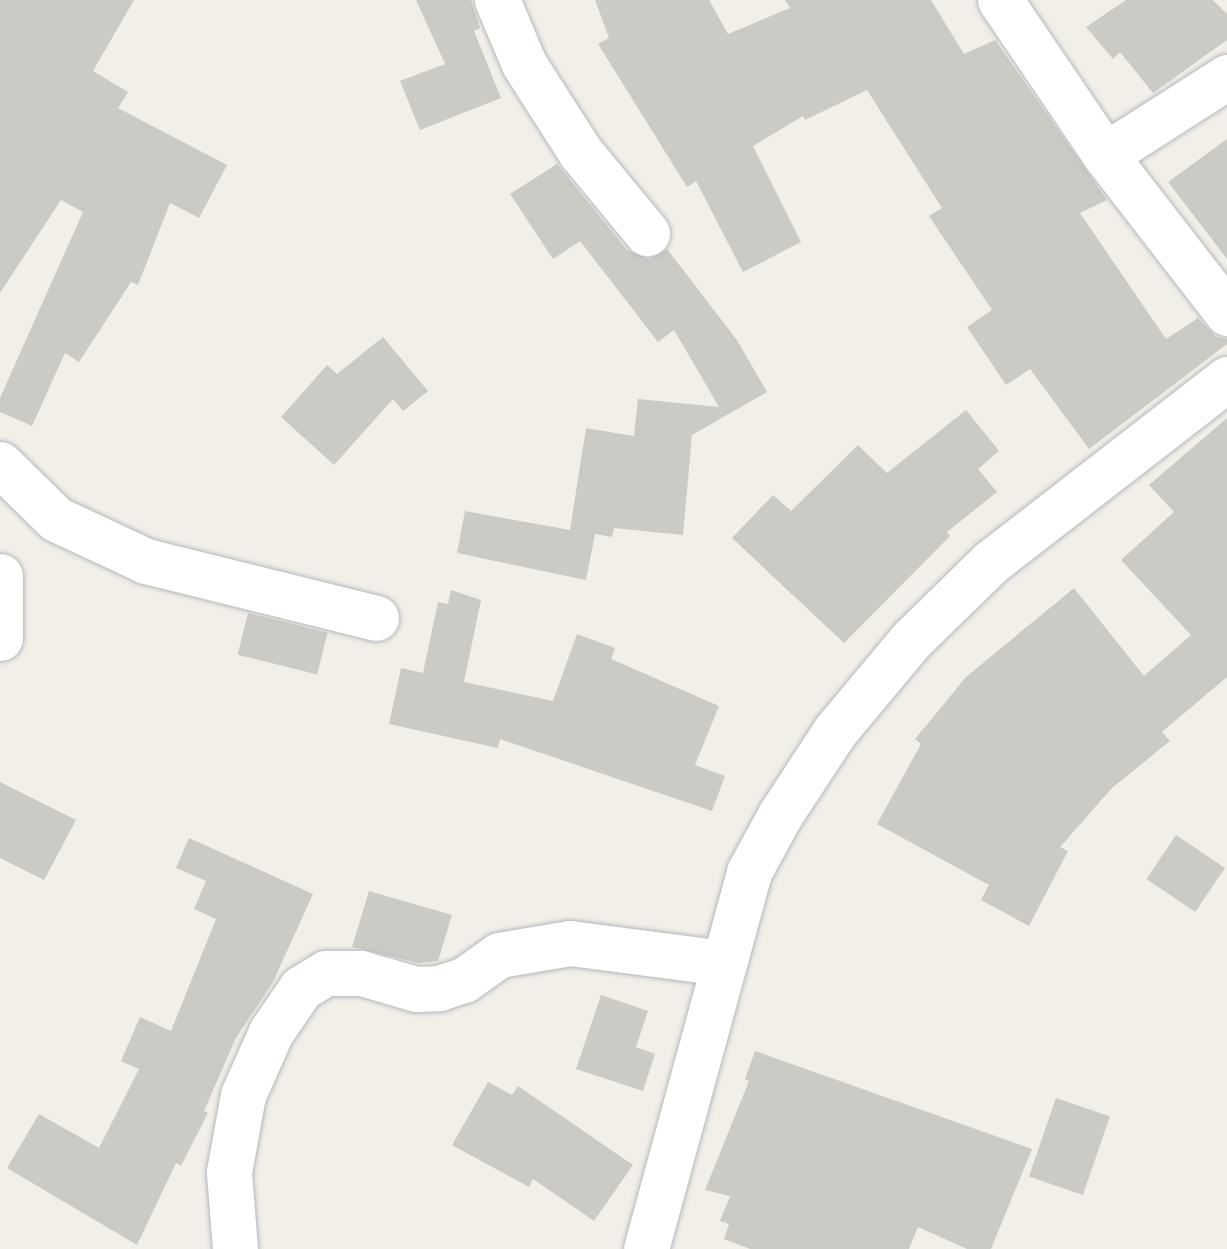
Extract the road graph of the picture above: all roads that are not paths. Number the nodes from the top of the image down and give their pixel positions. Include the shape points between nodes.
1 (497, 0) edge
2 (1000, 0) edge
3 (1227, 77) edge
4 (1104, 156) junction
5 (647, 233) dead end
6 (1227, 312) edge
7 (1227, 379) edge
8 (0, 464) edge
9 (0, 576) edge
10 (376, 618) dead end
11 (0, 638) edge
12 (724, 962) junction
13 (235, 1249) edge
14 (646, 1249) edge

1 - 5 street via 524,64
2 - 4 street
3 - 4 street
4 - 6 street
7 - 12 street via 991,562 912,639 836,731 780,816 750,872
8 - 10 street via 56,519 146,562
9 - 11 street
12 - 13 street via 570,944 499,955 464,980 439,988 326,973 291,1002 243,1095 229,1172
12 - 14 street

